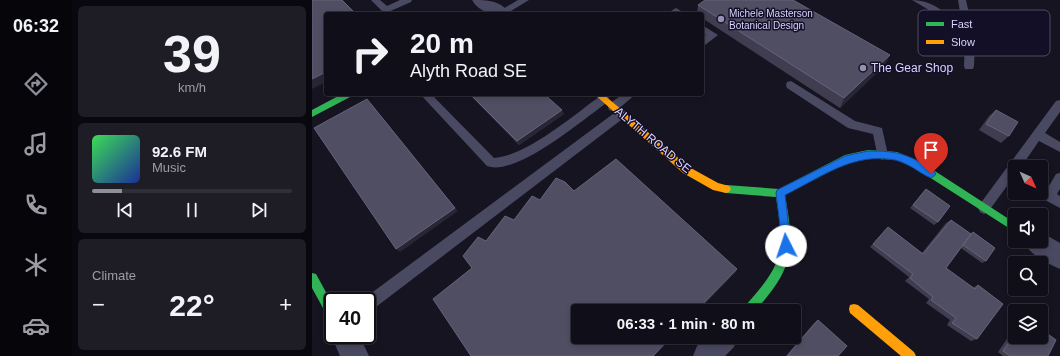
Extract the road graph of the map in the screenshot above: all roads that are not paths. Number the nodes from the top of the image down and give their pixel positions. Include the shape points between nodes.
1 (375, 0) edge
2 (408, 0) edge
3 (480, 0) edge
4 (525, 0) edge
5 (916, 0) edge
6 (962, 0) edge
7 (936, 10) edge
8 (964, 10) edge
9 (386, 12) edge
10 (498, 12) edge
11 (504, 12) edge
12 (704, 29) edge
13 (704, 42) edge
14 (969, 56) edge
15 (969, 66) dead end
16 (791, 85) dead end
17 (345, 96) edge
18 (427, 96) edge
19 (626, 96) edge
20 (609, 104) edge
21 (1060, 104) edge
22 (312, 114) edge
23 (1038, 135) junction
24 (1060, 147) edge
25 (882, 155) junction
26 (1060, 178) edge
27 (780, 193) junction
28 (1060, 202) edge
29 (984, 208) junction
30 (1008, 223) edge
31 (1046, 248) edge
32 (1060, 257) edge
33 (312, 278) edge
34 (376, 298) edge
35 (324, 299) edge
36 (754, 304) edge
37 (854, 309) dead end
38 (349, 344) edge
39 (718, 344) edge
40 (355, 356) edge
41 (707, 356) edge
42 (910, 356) edge

1 - 9 lane
2 - 9 lane
3 - 10 street
4 - 11 lane
5 - 7 lane
6 - 8 lane
12 - 13 lane via 713,35
14 - 15 lane
16 - 25 lane via 852,125 878,131
17 - 22 street
18 - 20 lane via 490,163 505,162 530,150
19 - 20 lane
20 - 27 street, ALYTH ROAD SE via 686,170 716,187
20 - 34 lane
21 - 23 lane
23 - 24 lane
23 - 29 lane
25 - 27 street via 868,154 848,158
25 - 29 street via 897,156 918,165
26 - 28 lane via 1049,196
27 - 36 street via 786,246 782,266 769,288
29 - 30 street
31 - 32 street
33 - 35 street
37 - 42 street
38 - 40 street
39 - 41 street

